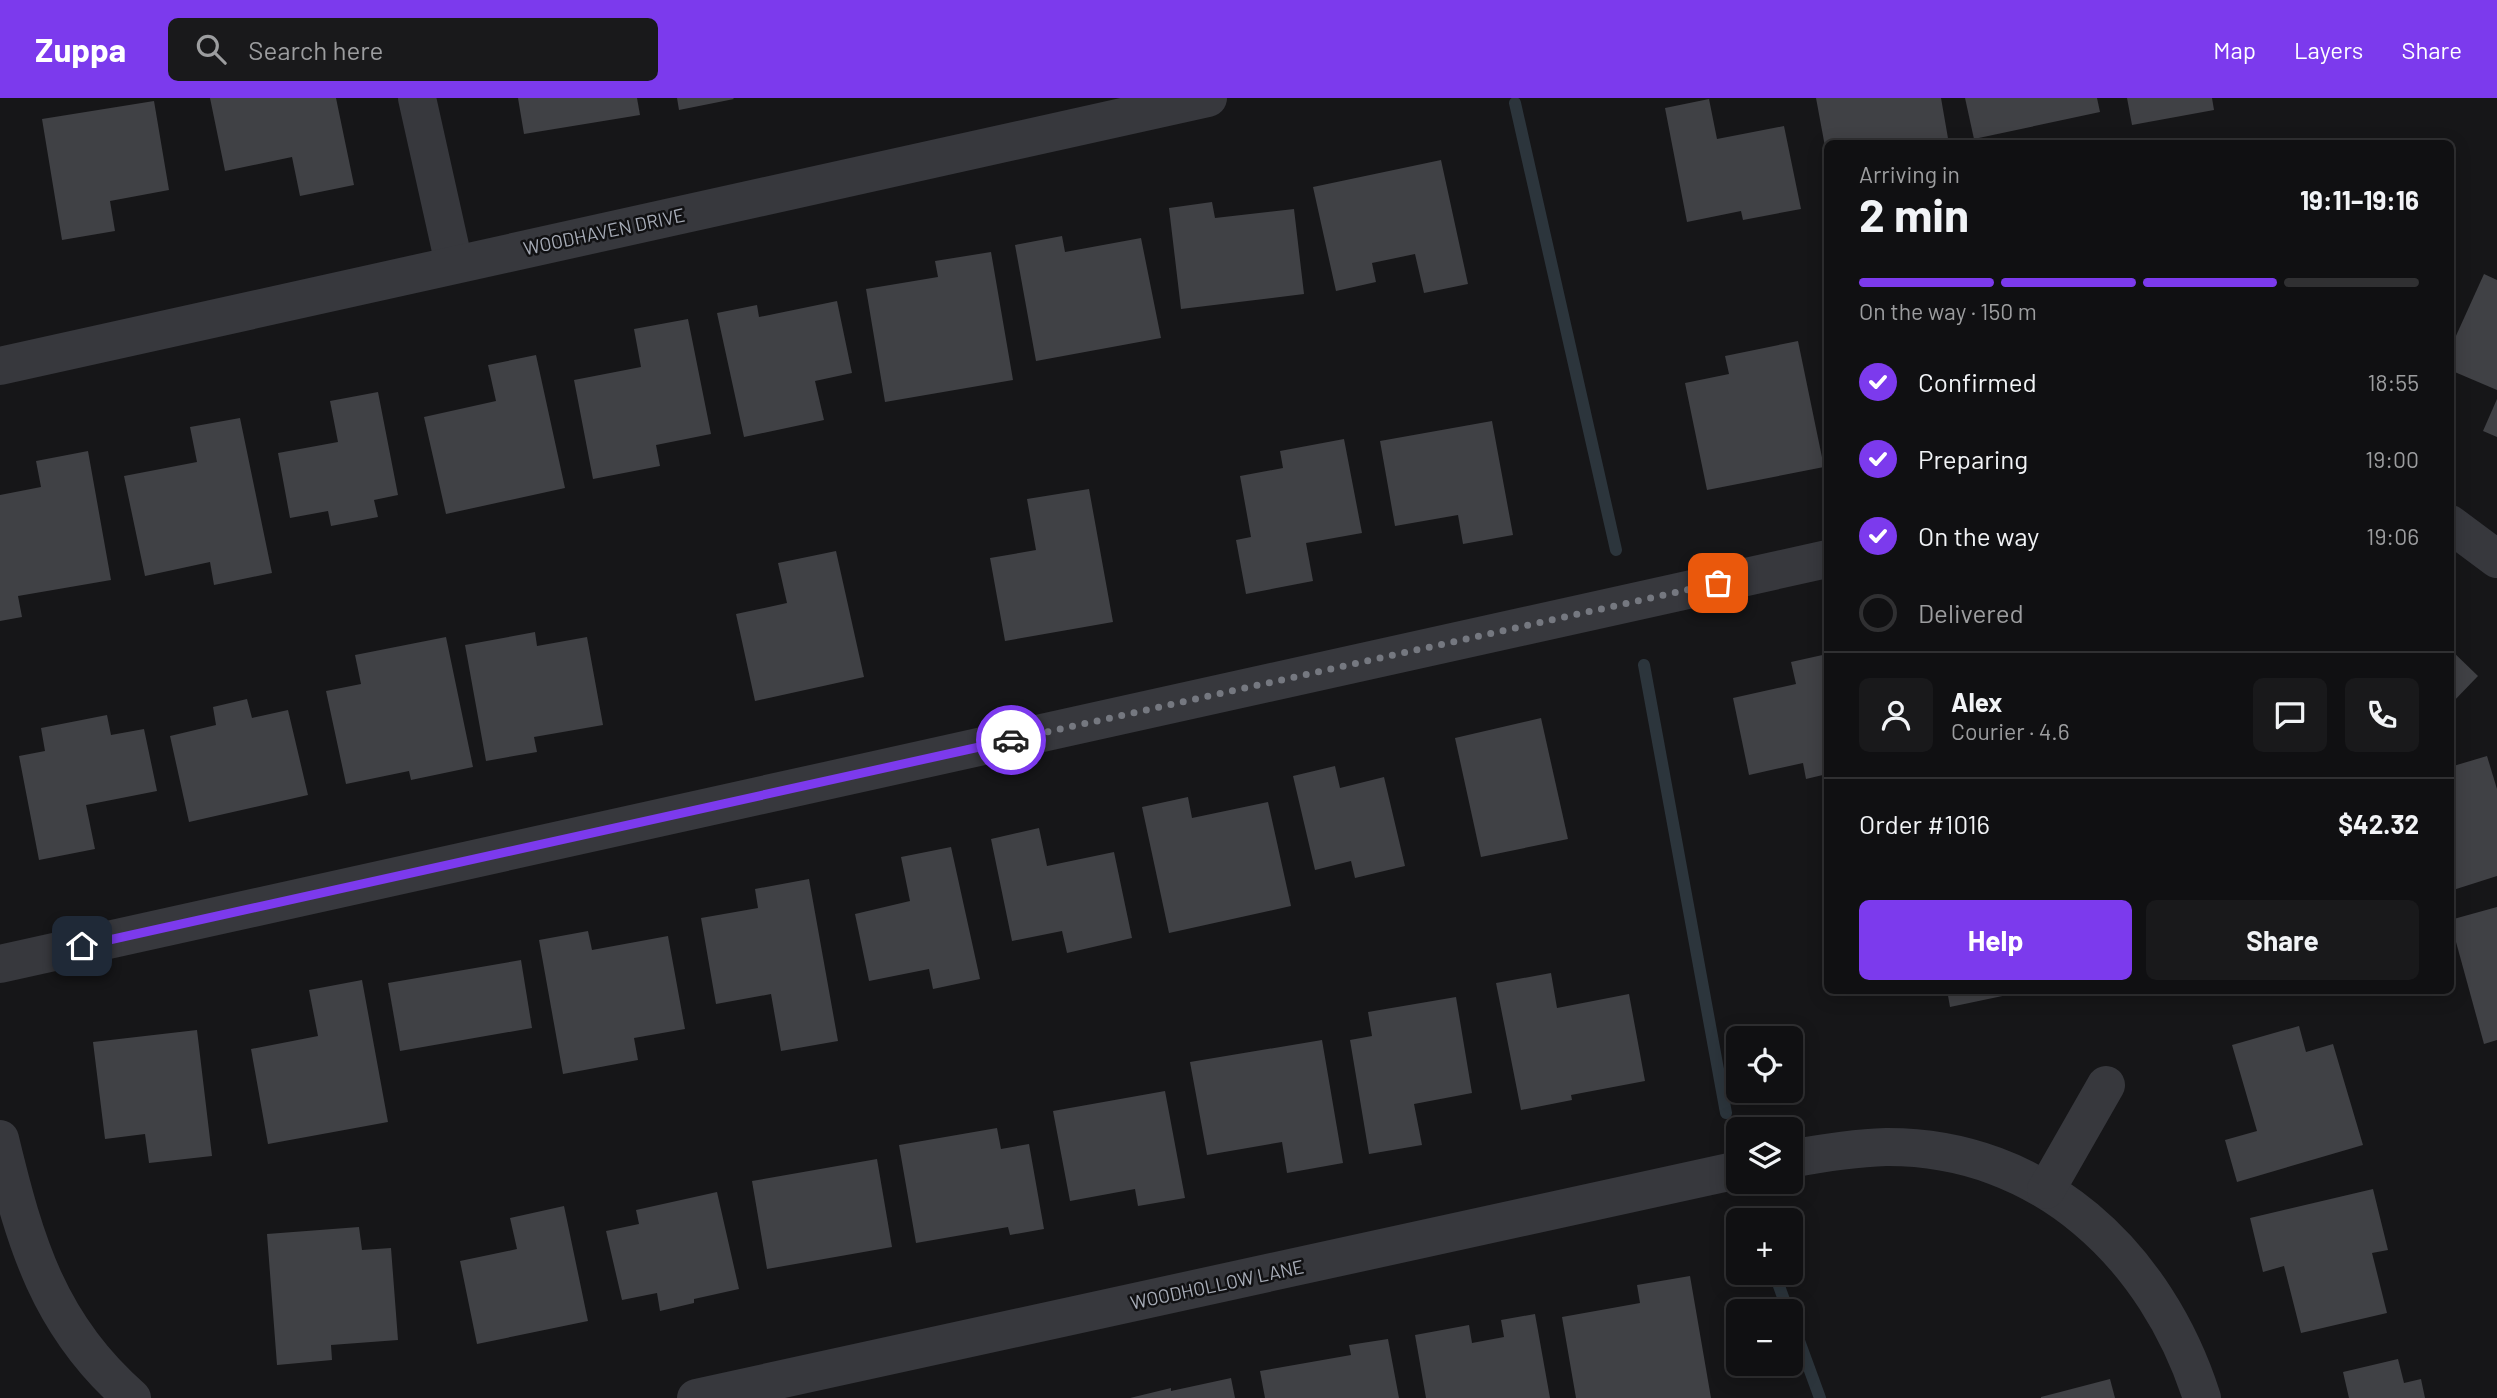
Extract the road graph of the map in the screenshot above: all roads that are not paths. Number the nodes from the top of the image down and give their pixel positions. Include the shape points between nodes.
1 (417, 98) edge
2 (1208, 98) edge
3 (454, 264) junction
4 (0, 366) edge
5 (2454, 527) edge
6 (2497, 559) edge
7 (1824, 560) edge
8 (0, 964) edge
9 (2106, 1085) dead end
10 (0, 1139) edge
11 (1803, 1157) edge
12 (1726, 1173) edge
13 (2046, 1190) junction
14 (132, 1398) edge
15 (696, 1398) edge
16 (2202, 1398) edge

1 - 3 street
2 - 3 street, WOODHAVEN DRIVE
3 - 4 street, WOODHAVEN DRIVE
5 - 6 street
7 - 8 street
9 - 13 street
10 - 14 street via 21,1225 57,1310 85,1351
11 - 13 street via 1862,1148 1915,1150 1999,1168
12 - 15 street, WOODHOLLOW LANE
13 - 16 street via 2107,1237 2143,1279 2179,1336

